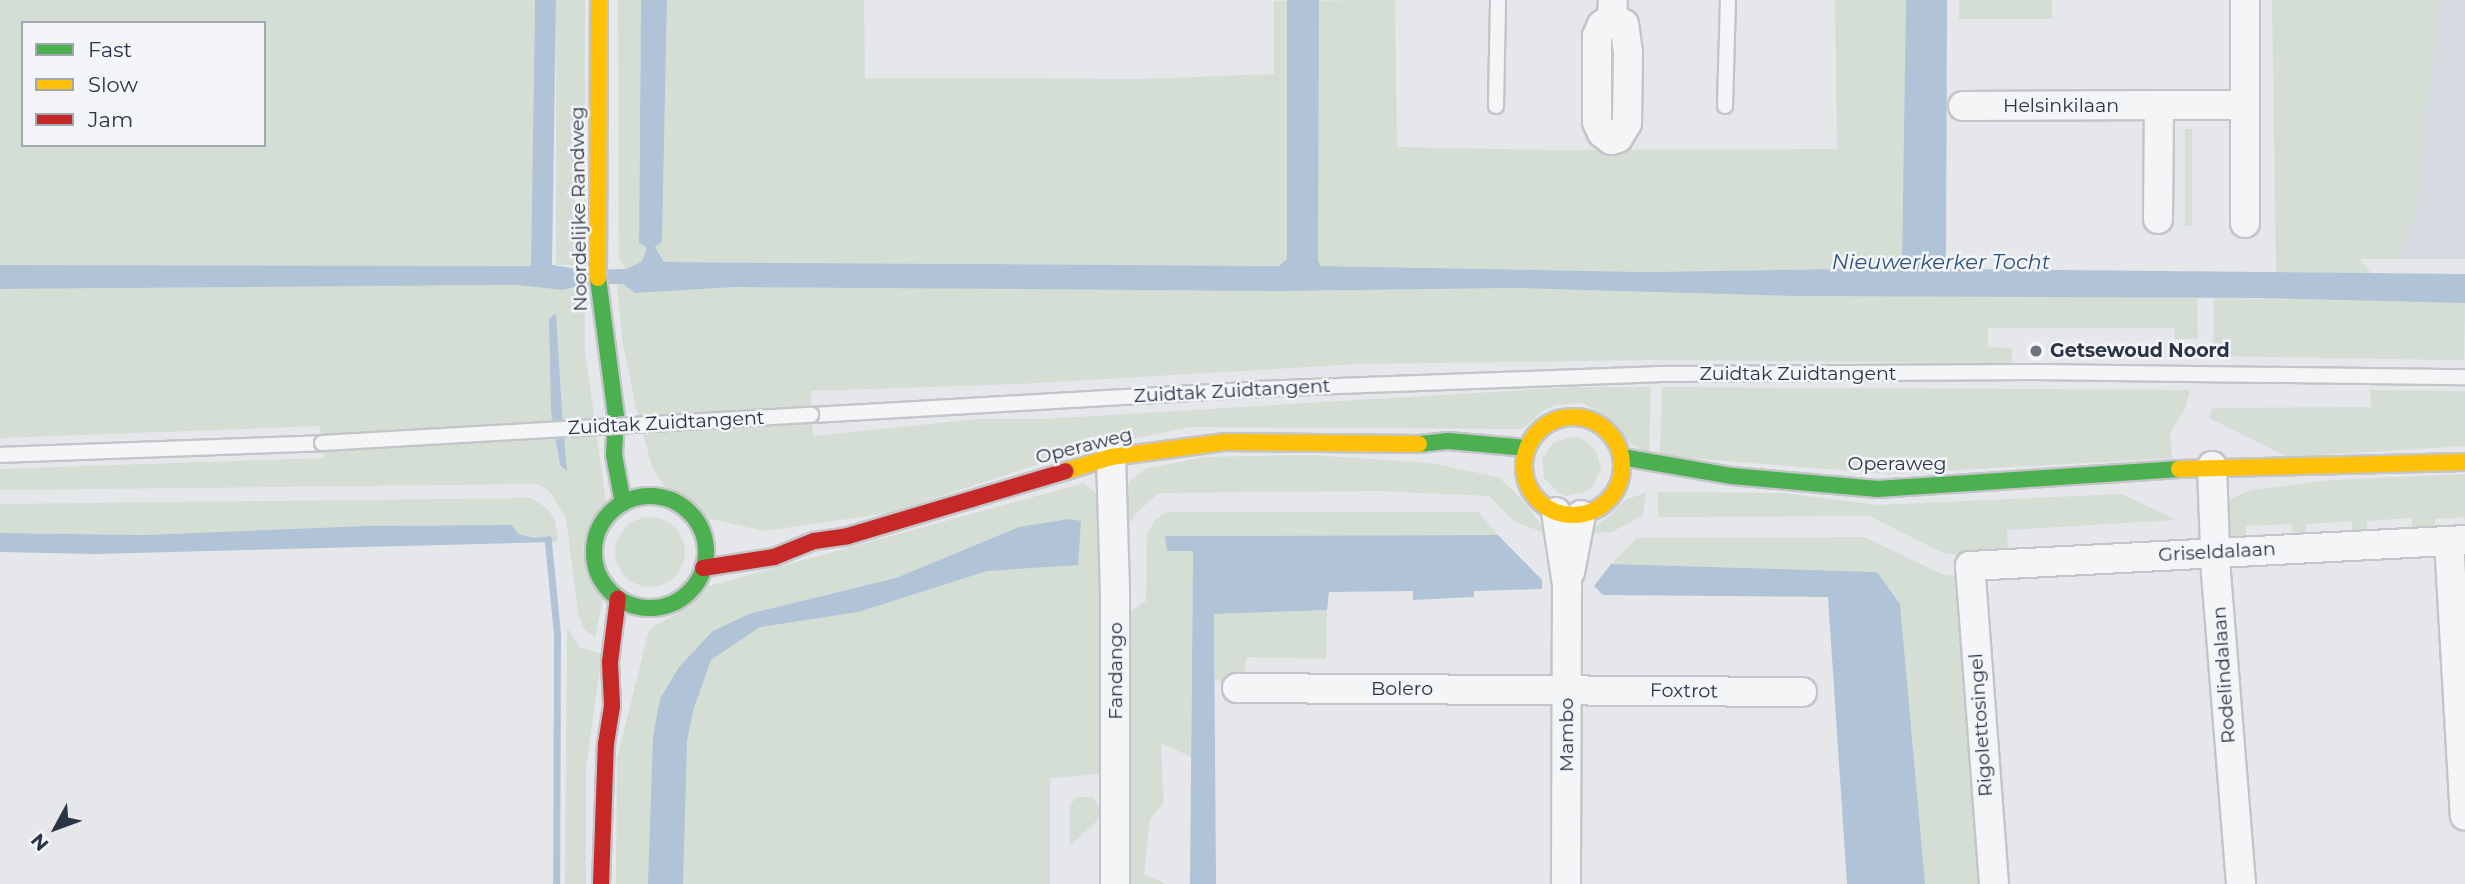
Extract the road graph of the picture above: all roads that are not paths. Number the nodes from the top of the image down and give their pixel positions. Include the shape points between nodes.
1 (599, 0) edge
2 (1498, 0) edge
3 (1728, 0) edge
4 (2245, 0) edge
5 (2159, 105) junction
6 (1496, 106) dead end
7 (1725, 106) dead end
8 (1963, 106) dead end
9 (2245, 106) junction
10 (2158, 219) dead end
11 (2245, 223) dead end
12 (2465, 377) edge
13 (616, 416) junction
14 (630, 440) dead end
15 (1414, 444) junction
16 (1527, 448) junction
17 (0, 455) edge
18 (1111, 457) junction
19 (1445, 457) dead end
20 (1622, 457) junction
21 (2465, 462) edge
22 (1507, 471) dead end
23 (1524, 474) junction
24 (1732, 476) junction
25 (2208, 478) junction
26 (2062, 479) junction
27 (648, 480) dead end
28 (1642, 484) dead end
29 (1677, 484) dead end
30 (1619, 485) junction
31 (2179, 486) dead end
32 (656, 496) junction
33 (623, 503) junction
34 (1568, 514) junction
35 (778, 537) dead end
36 (814, 541) junction
37 (2457, 541) edge
38 (2215, 551) junction
39 (1970, 566) joint
40 (703, 568) junction
41 (618, 598) junction
42 (625, 681) dead end
43 (1237, 688) dead end
44 (1567, 690) junction
45 (1801, 692) dead end
46 (612, 705) junction
47 (2465, 816) edge
48 (601, 884) edge
49 (1115, 884) edge
50 (1566, 884) edge
51 (1994, 884) edge
52 (2241, 884) edge

1 - 13 main road, Noordelijke Randweg via 597,257
2 - 6 lane
3 - 7 lane
4 - 9 street
5 - 8 street, Helsinkilaan
5 - 9 street, Helsinkilaan
5 - 10 street
9 - 11 street
12 - 17 lane, Zuidtak Zuidtangent, bridge via 1657,374 1257,389 323,443
13 - 14 main road, Noordelijke Randweg
13 - 33 main road, Noordelijke Randweg via 614,455
15 - 16 main road, Operaweg via 1449,441
15 - 18 main road, Operaweg via 1225,442
15 - 19 main road, Operaweg
16 - 20 main road via 1547,424 1578,417 1607,429
16 - 23 main road
18 - 36 main road, Operaweg via 848,536
18 - 49 street, Fandango
20 - 24 main road, Operaweg
20 - 30 main road
21 - 25 main road, Operaweg via 2326,467
22 - 23 main road
23 - 34 main road via 1535,497
24 - 26 main road, Operaweg via 1877,489
24 - 29 main road, Operaweg via 1702,484
25 - 26 main road, Operaweg
25 - 38 street, Rodelindalaan
26 - 31 main road, Operaweg
27 - 32 main road
28 - 30 main road
30 - 34 main road via 1604,505
32 - 33 main road
32 - 40 main road via 687,511 710,539
33 - 41 main road via 601,526 595,549 598,573
34 - 44 street, Mambo
35 - 36 main road, Operaweg
36 - 40 main road, Operaweg via 774,557
37 - 38 street, Griseldalaan
37 - 47 street
38 - 39 street, Griseldalaan
38 - 52 street, Rodelindalaan
39 - 51 street, Rigolettosingel
40 - 41 main road via 689,593 650,614
41 - 46 main road via 610,662
42 - 46 main road
43 - 44 street, Bolero
44 - 45 street, Foxtrot
44 - 50 street, Mambo
46 - 48 main road via 606,744

